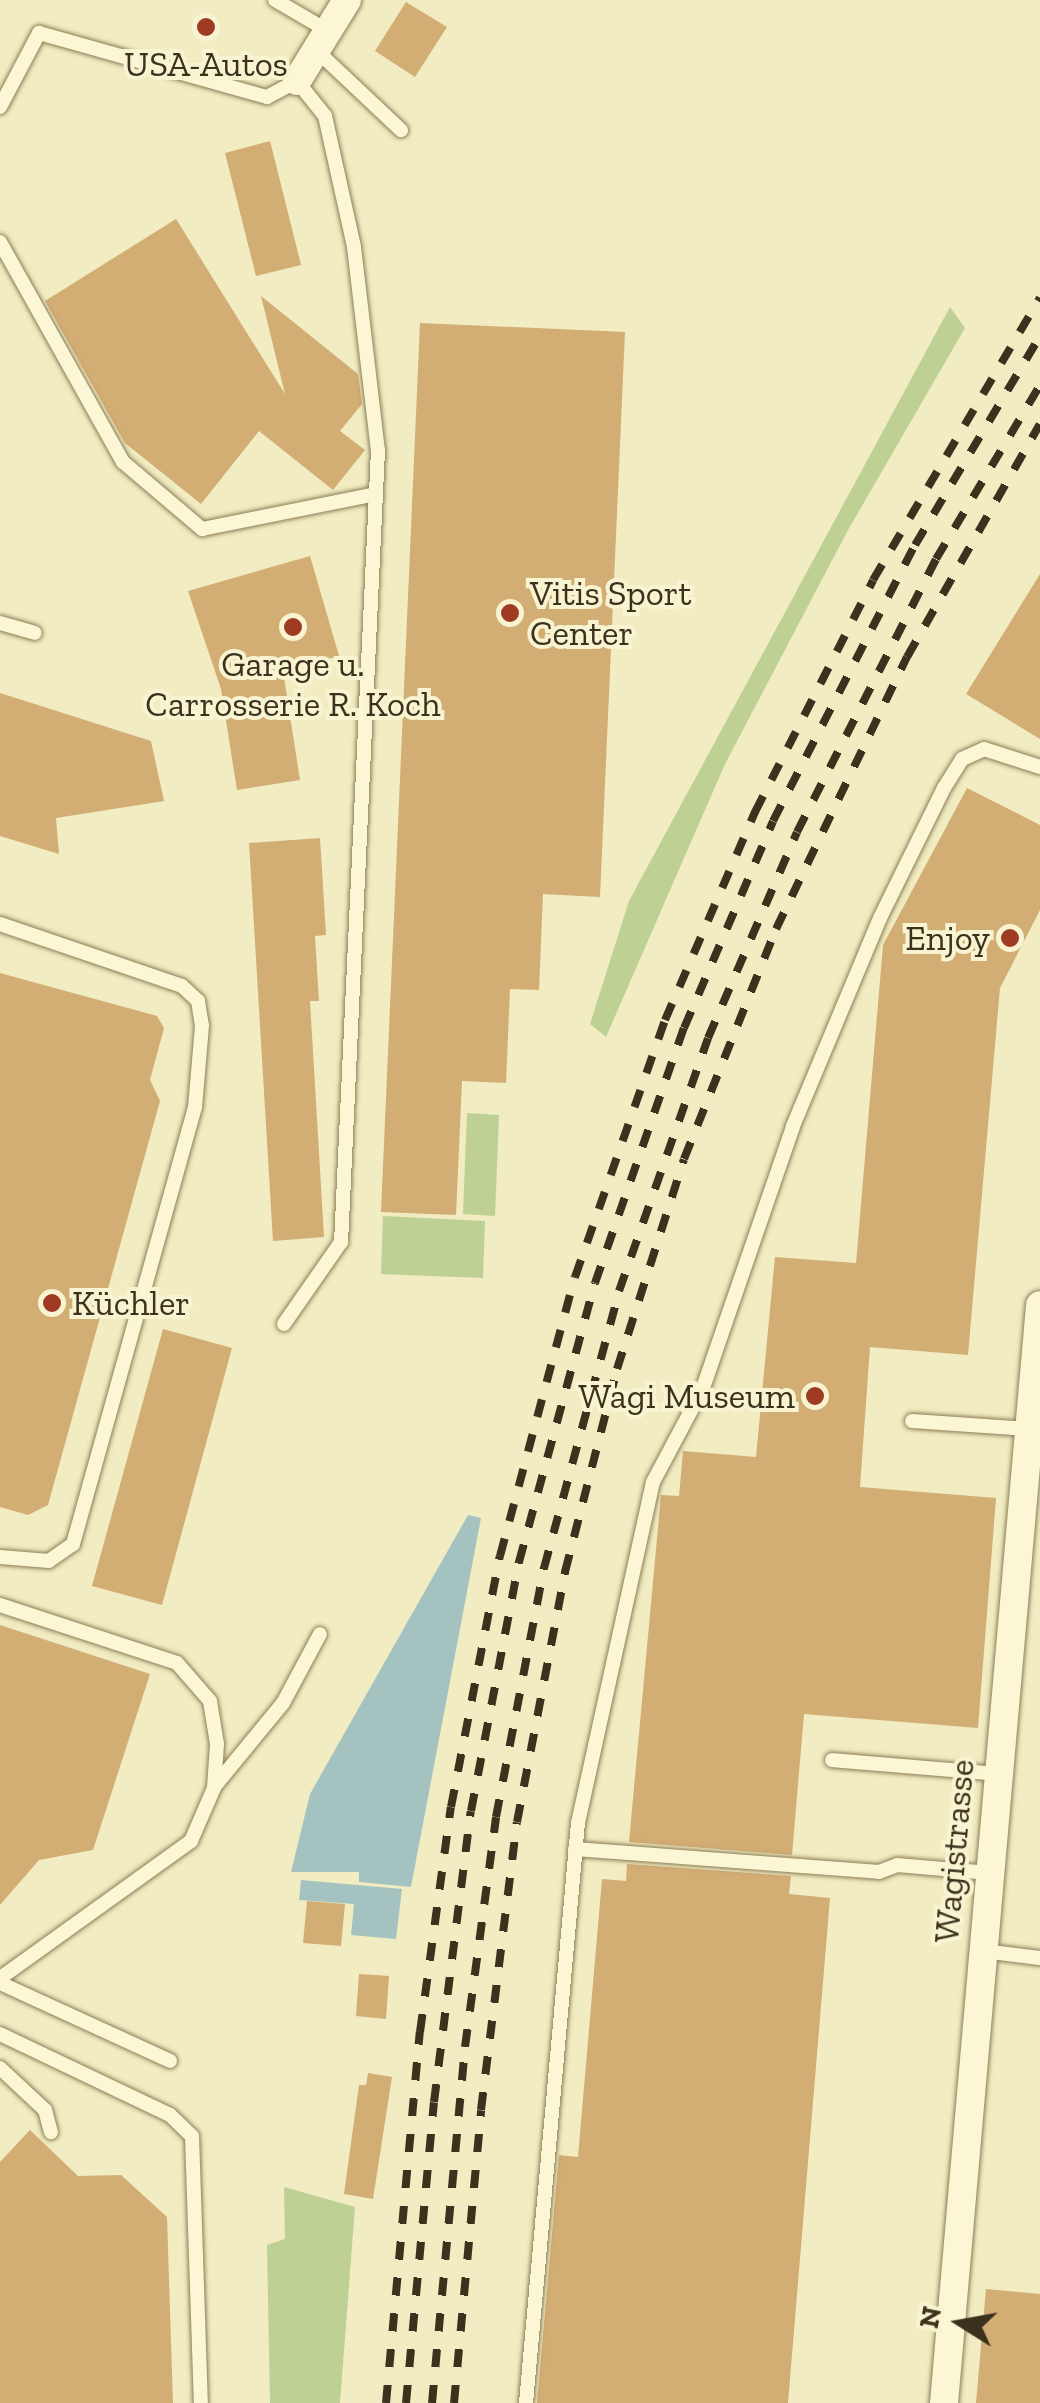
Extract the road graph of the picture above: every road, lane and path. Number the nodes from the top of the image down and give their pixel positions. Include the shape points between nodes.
1 (275, 0) edge
2 (347, 0) edge
3 (322, 41) junction
4 (297, 81) junction
5 (0, 106) edge
6 (401, 130) dead end
7 (0, 242) edge
8 (375, 494) junction
9 (0, 622) edge
10 (35, 633) dead end
11 (1040, 766) edge
12 (0, 924) edge
13 (1040, 1305) edge
14 (284, 1324) dead end
15 (912, 1421) dead end
16 (1029, 1429) junction
17 (0, 1557) edge
18 (0, 1605) edge
19 (320, 1634) dead end
20 (832, 1760) dead end
21 (999, 1774) junction
22 (214, 1788) junction
23 (575, 1849) junction
24 (990, 1873) junction
25 (983, 1951) junction
26 (1040, 1958) edge
27 (0, 1980) edge
28 (0, 2034) edge
29 (170, 2061) dead end
30 (0, 2068) edge
31 (50, 2132) dead end
32 (201, 2403) edge
33 (526, 2403) edge
34 (944, 2403) edge

1 - 3 lane
2 - 3 street
3 - 4 street
3 - 6 lane
4 - 5 lane via 267,97 39,33
4 - 8 lane via 325,116 354,247 376,431
7 - 8 lane via 123,462 202,529
8 - 14 lane via 341,1242
9 - 10 lane
11 - 23 lane via 999,749 962,759 852,983 792,1126 709,1374 653,1482 603,1690
12 - 17 lane via 182,986 198,1001 202,1026 195,1106 73,1544 49,1561
13 - 16 street, Wagistrasse
15 - 16 lane
16 - 21 street, Wagistrasse
18 - 22 lane via 177,1663 210,1701 218,1744
19 - 22 lane via 283,1703
20 - 21 lane
21 - 24 street, Wagistrasse
22 - 27 lane via 191,1841
23 - 24 lane via 878,1872 897,1865
23 - 33 lane
24 - 25 street, Wagistrasse
25 - 26 lane
25 - 34 street, Wagistrasse
27 - 29 lane
28 - 32 lane via 170,2115 192,2136
30 - 31 lane via 44,2110

